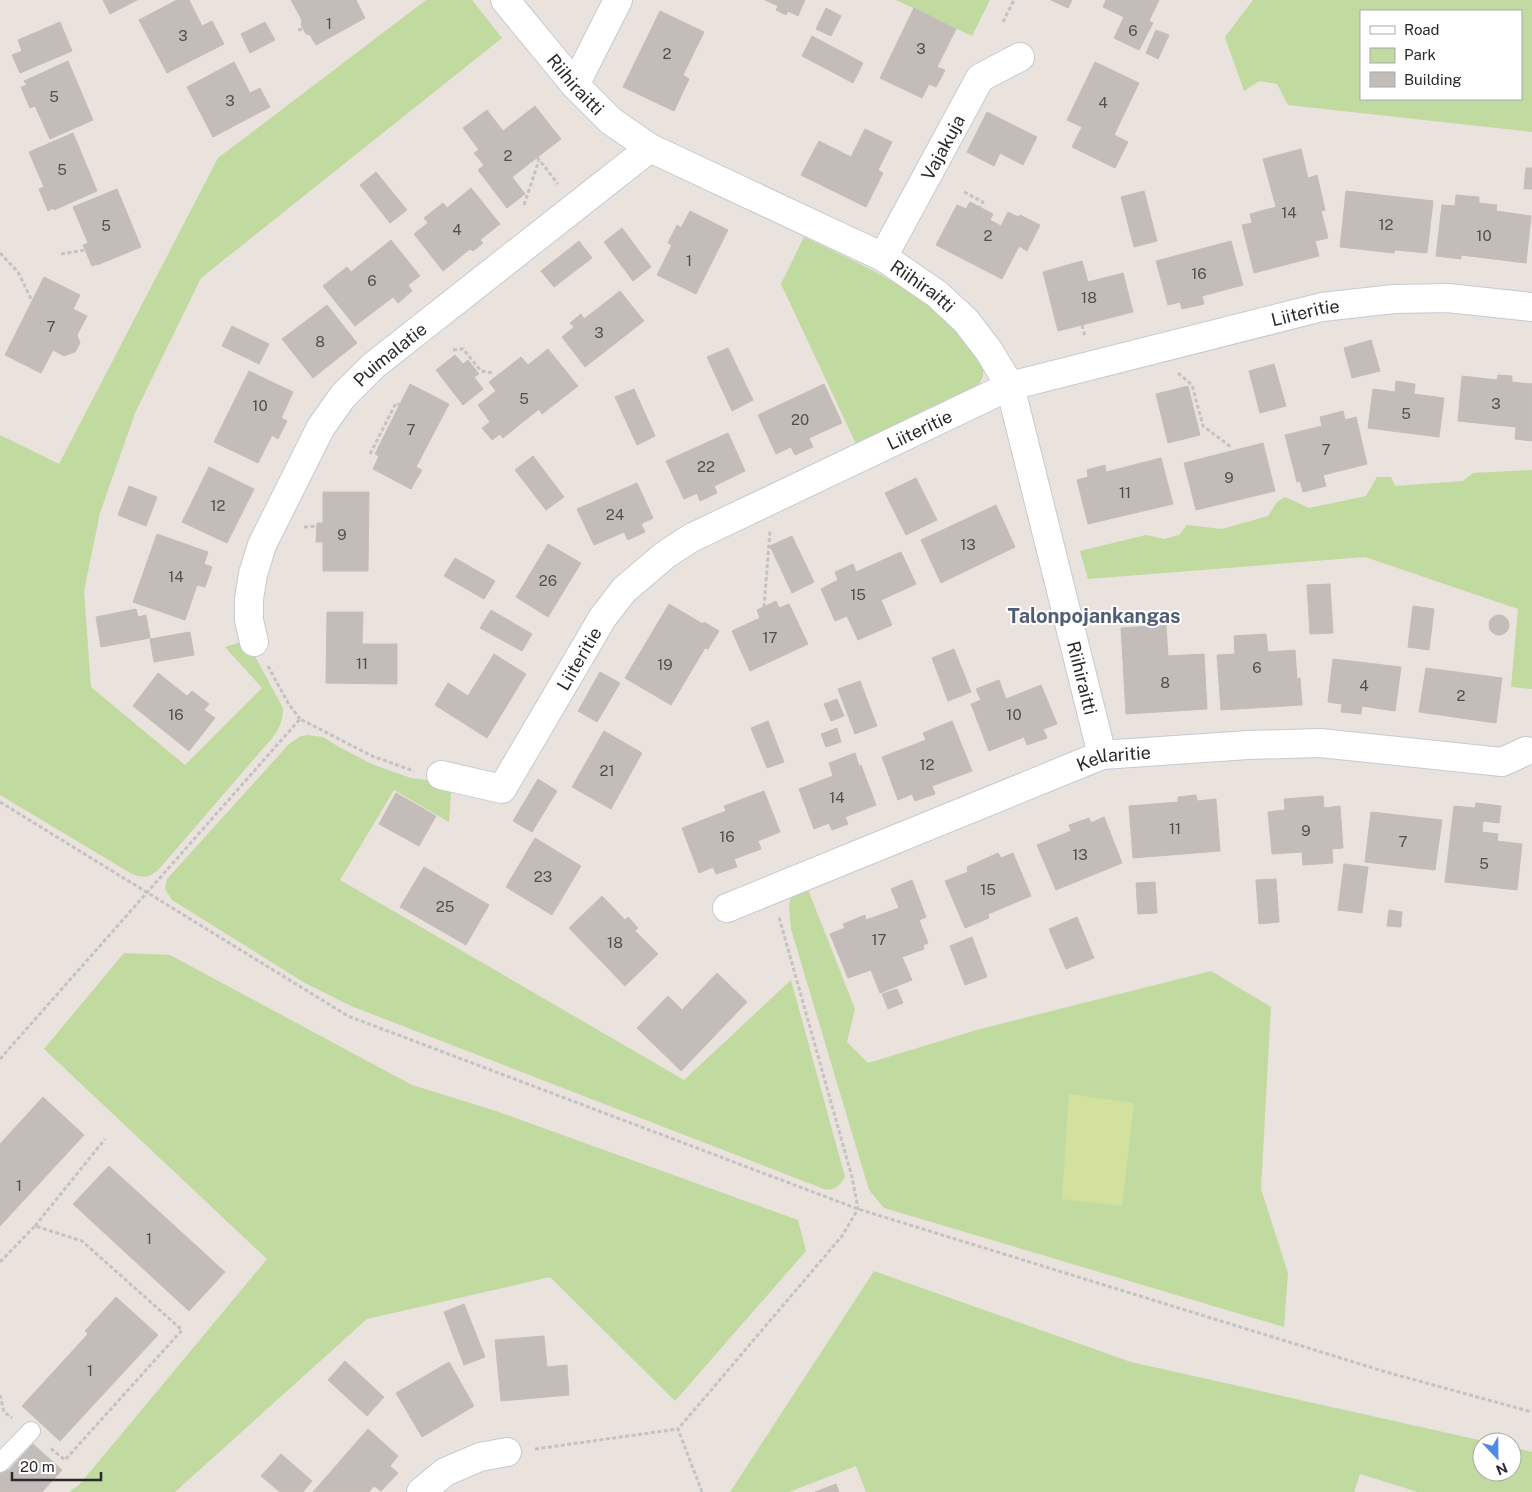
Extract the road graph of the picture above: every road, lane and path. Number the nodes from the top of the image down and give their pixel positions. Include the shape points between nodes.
1 (505, 0) edge
2 (618, 0) edge
3 (1014, 0) edge
4 (1003, 22) dead end
5 (304, 29) dead end
6 (298, 30) dead end
7 (1020, 57) dead end
8 (575, 86) junction
9 (650, 148) junction
10 (539, 160) dead end
11 (964, 192) dead end
12 (524, 205) dead end
13 (980, 207) dead end
14 (85, 250) dead end
15 (0, 253) edge
16 (61, 254) dead end
17 (883, 257) junction
18 (32, 302) dead end
19 (1532, 307) edge
20 (453, 350) dead end
21 (493, 373) dead end
22 (1177, 373) dead end
23 (1010, 386) junction
24 (400, 405) dead end
25 (1231, 447) dead end
26 (370, 454) dead end
27 (770, 523) dead end
28 (764, 606) dead end
29 (254, 642) joint
30 (300, 719) junction
31 (1526, 751) dead end
32 (1102, 755) junction
33 (441, 775) joint
34 (0, 802) edge
35 (771, 890) junction
36 (147, 892) junction
37 (727, 908) dead end
38 (0, 1059) edge
39 (105, 1139) dead end
40 (858, 1209) junction
41 (35, 1226) junction
42 (0, 1262) edge
43 (1532, 1412) edge
44 (678, 1429) junction
45 (31, 1431) joint
46 (507, 1452) joint
47 (0, 1463) edge
48 (421, 1492) edge
49 (702, 1492) edge

1 - 8 street, Riihiraitti
2 - 8 street
3 - 4 path
5 - 6 path
7 - 17 street, Vajakuja via 980,78
8 - 9 street, Riihiraitti via 610,121
9 - 17 street, Riihiraitti
9 - 29 street, Puimalatie via 373,366 343,396 321,427 262,545 249,599
10 - 12 path
11 - 13 path via 983,202
14 - 16 path
15 - 18 path via 18,272
17 - 23 street, Riihiraitti via 937,294 966,321
19 - 23 street, Liiteritie via 1448,298 1394,298 1322,307
20 - 21 path via 463,349 481,371
22 - 25 path via 1192,385 1203,426
23 - 32 street, Riihiraitti
23 - 33 street, Liiteritie via 691,538 665,555 624,590 604,617 502,788
24 - 26 path via 396,403
27 - 28 path
29 - 30 path
30 - 33 path via 372,756 412,770
30 - 36 path
31 - 32 street, Kellaritie via 1502,762 1320,743
32 - 35 street, Kellaritie
34 - 36 path
35 - 37 street, Kellaritie
35 - 40 path via 852,1176
36 - 38 path
36 - 40 path via 348,1016
39 - 41 path
40 - 43 path via 1386,1372
40 - 44 path via 842,1236
41 - 42 path
41 - 45 path via 82,1241 182,1330 65,1460
44 - 46 path
44 - 49 path
45 - 47 lane
46 - 48 street via 480,1457 445,1472

